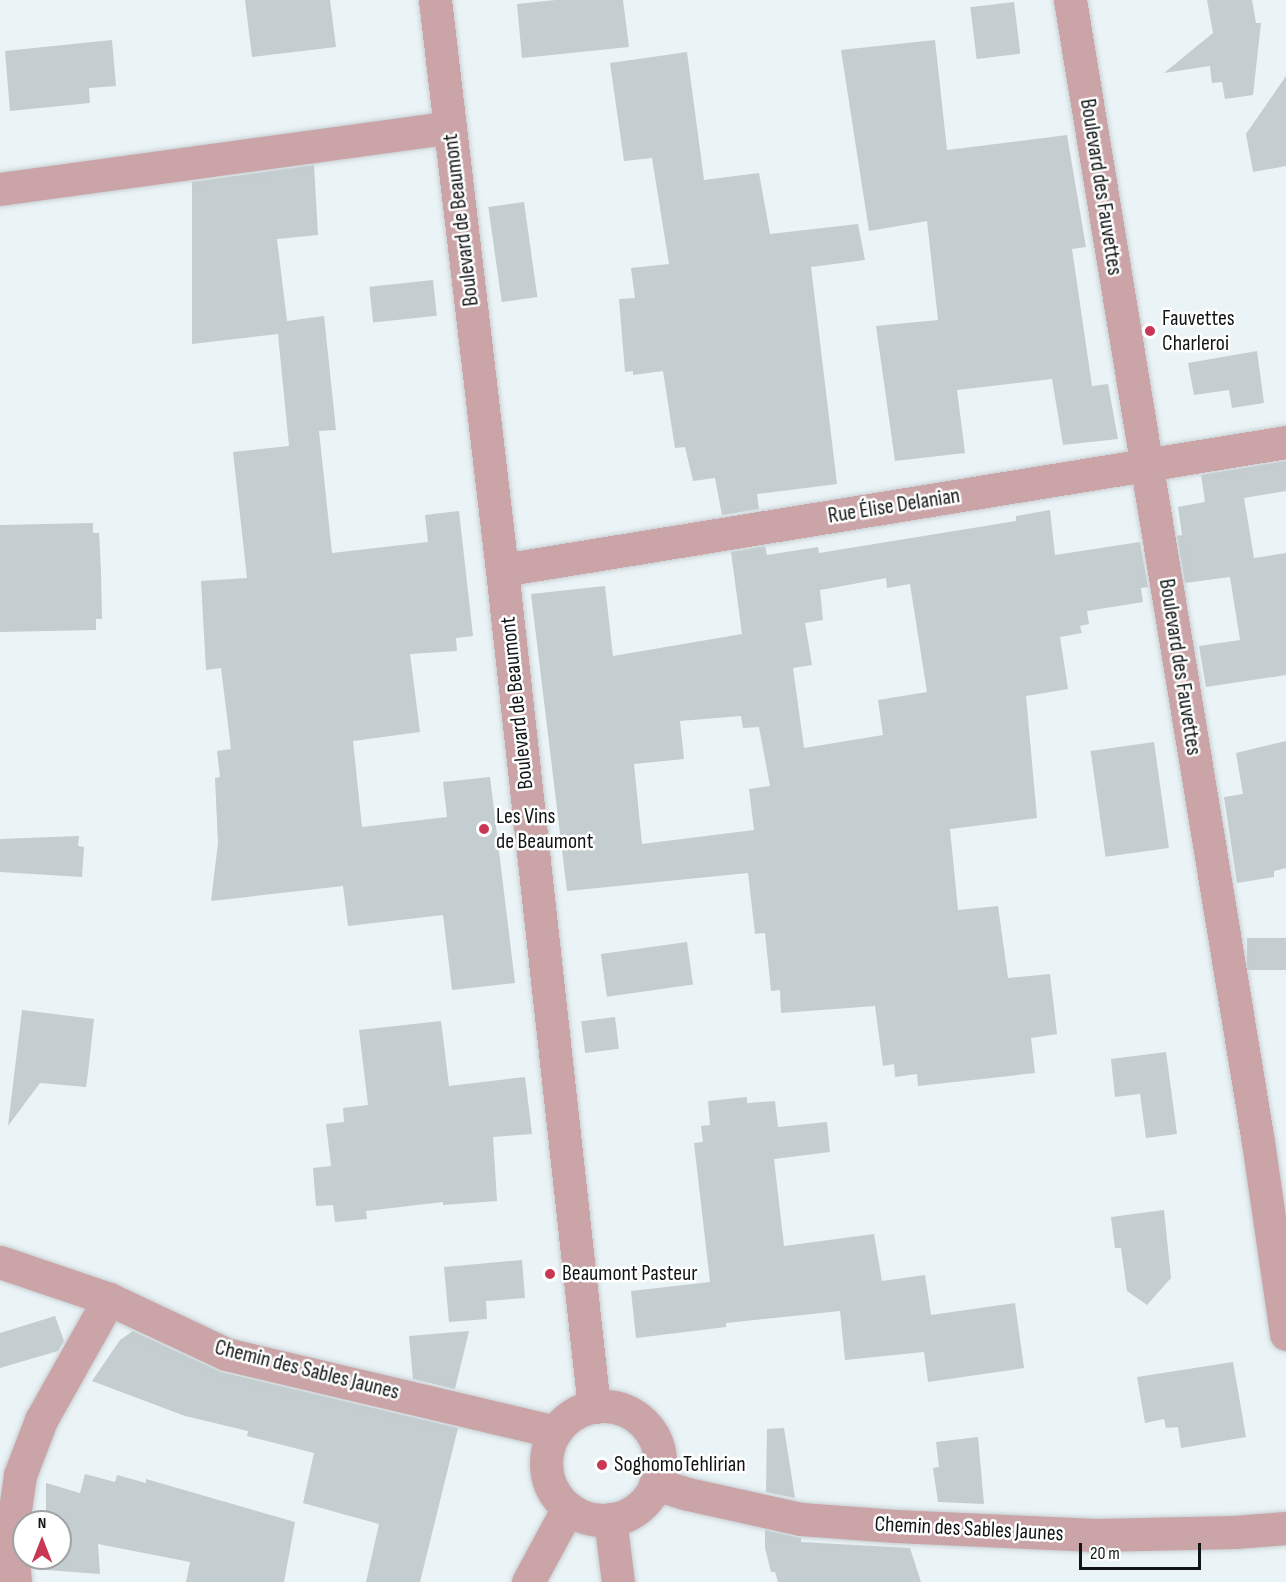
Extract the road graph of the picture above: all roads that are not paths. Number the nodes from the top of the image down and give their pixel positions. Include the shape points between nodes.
1 (435, 0) edge
2 (1070, 0) edge
3 (450, 127) junction
4 (0, 189) edge
5 (1286, 442) edge
6 (1146, 465) junction
7 (502, 570) junction
8 (0, 1262) edge
9 (109, 1299) junction
10 (1286, 1334) edge
11 (594, 1407) junction
12 (555, 1432) junction
13 (656, 1484) junction
14 (568, 1508) junction
15 (610, 1519) junction
16 (1286, 1528) edge
17 (15, 1582) edge
18 (528, 1582) edge
19 (618, 1582) edge

1 - 3 street, Boulevard de Beaumont
2 - 6 street, Boulevard des Fauvettes
3 - 4 street
3 - 7 street, Boulevard de Beaumont
5 - 6 street, Rue Élise Delanian
6 - 7 street, Rue Élise Delanian
6 - 10 street, Boulevard des Fauvettes
7 - 11 street, Boulevard de Beaumont
8 - 9 street, Chemin des Sables Jaunes
9 - 12 street, Chemin des Sables Jaunes via 226,1354
9 - 17 street via 41,1420 20,1475 11,1538
11 - 12 street via 579,1411
11 - 13 street via 624,1410 648,1427 657,1445 660,1464
12 - 14 street via 547,1452 547,1472 554,1492
13 - 15 street via 638,1507
13 - 16 street, Chemin des Sables Jaunes via 801,1519 896,1526 1095,1535
14 - 15 street via 596,1519
14 - 18 street
15 - 19 street

